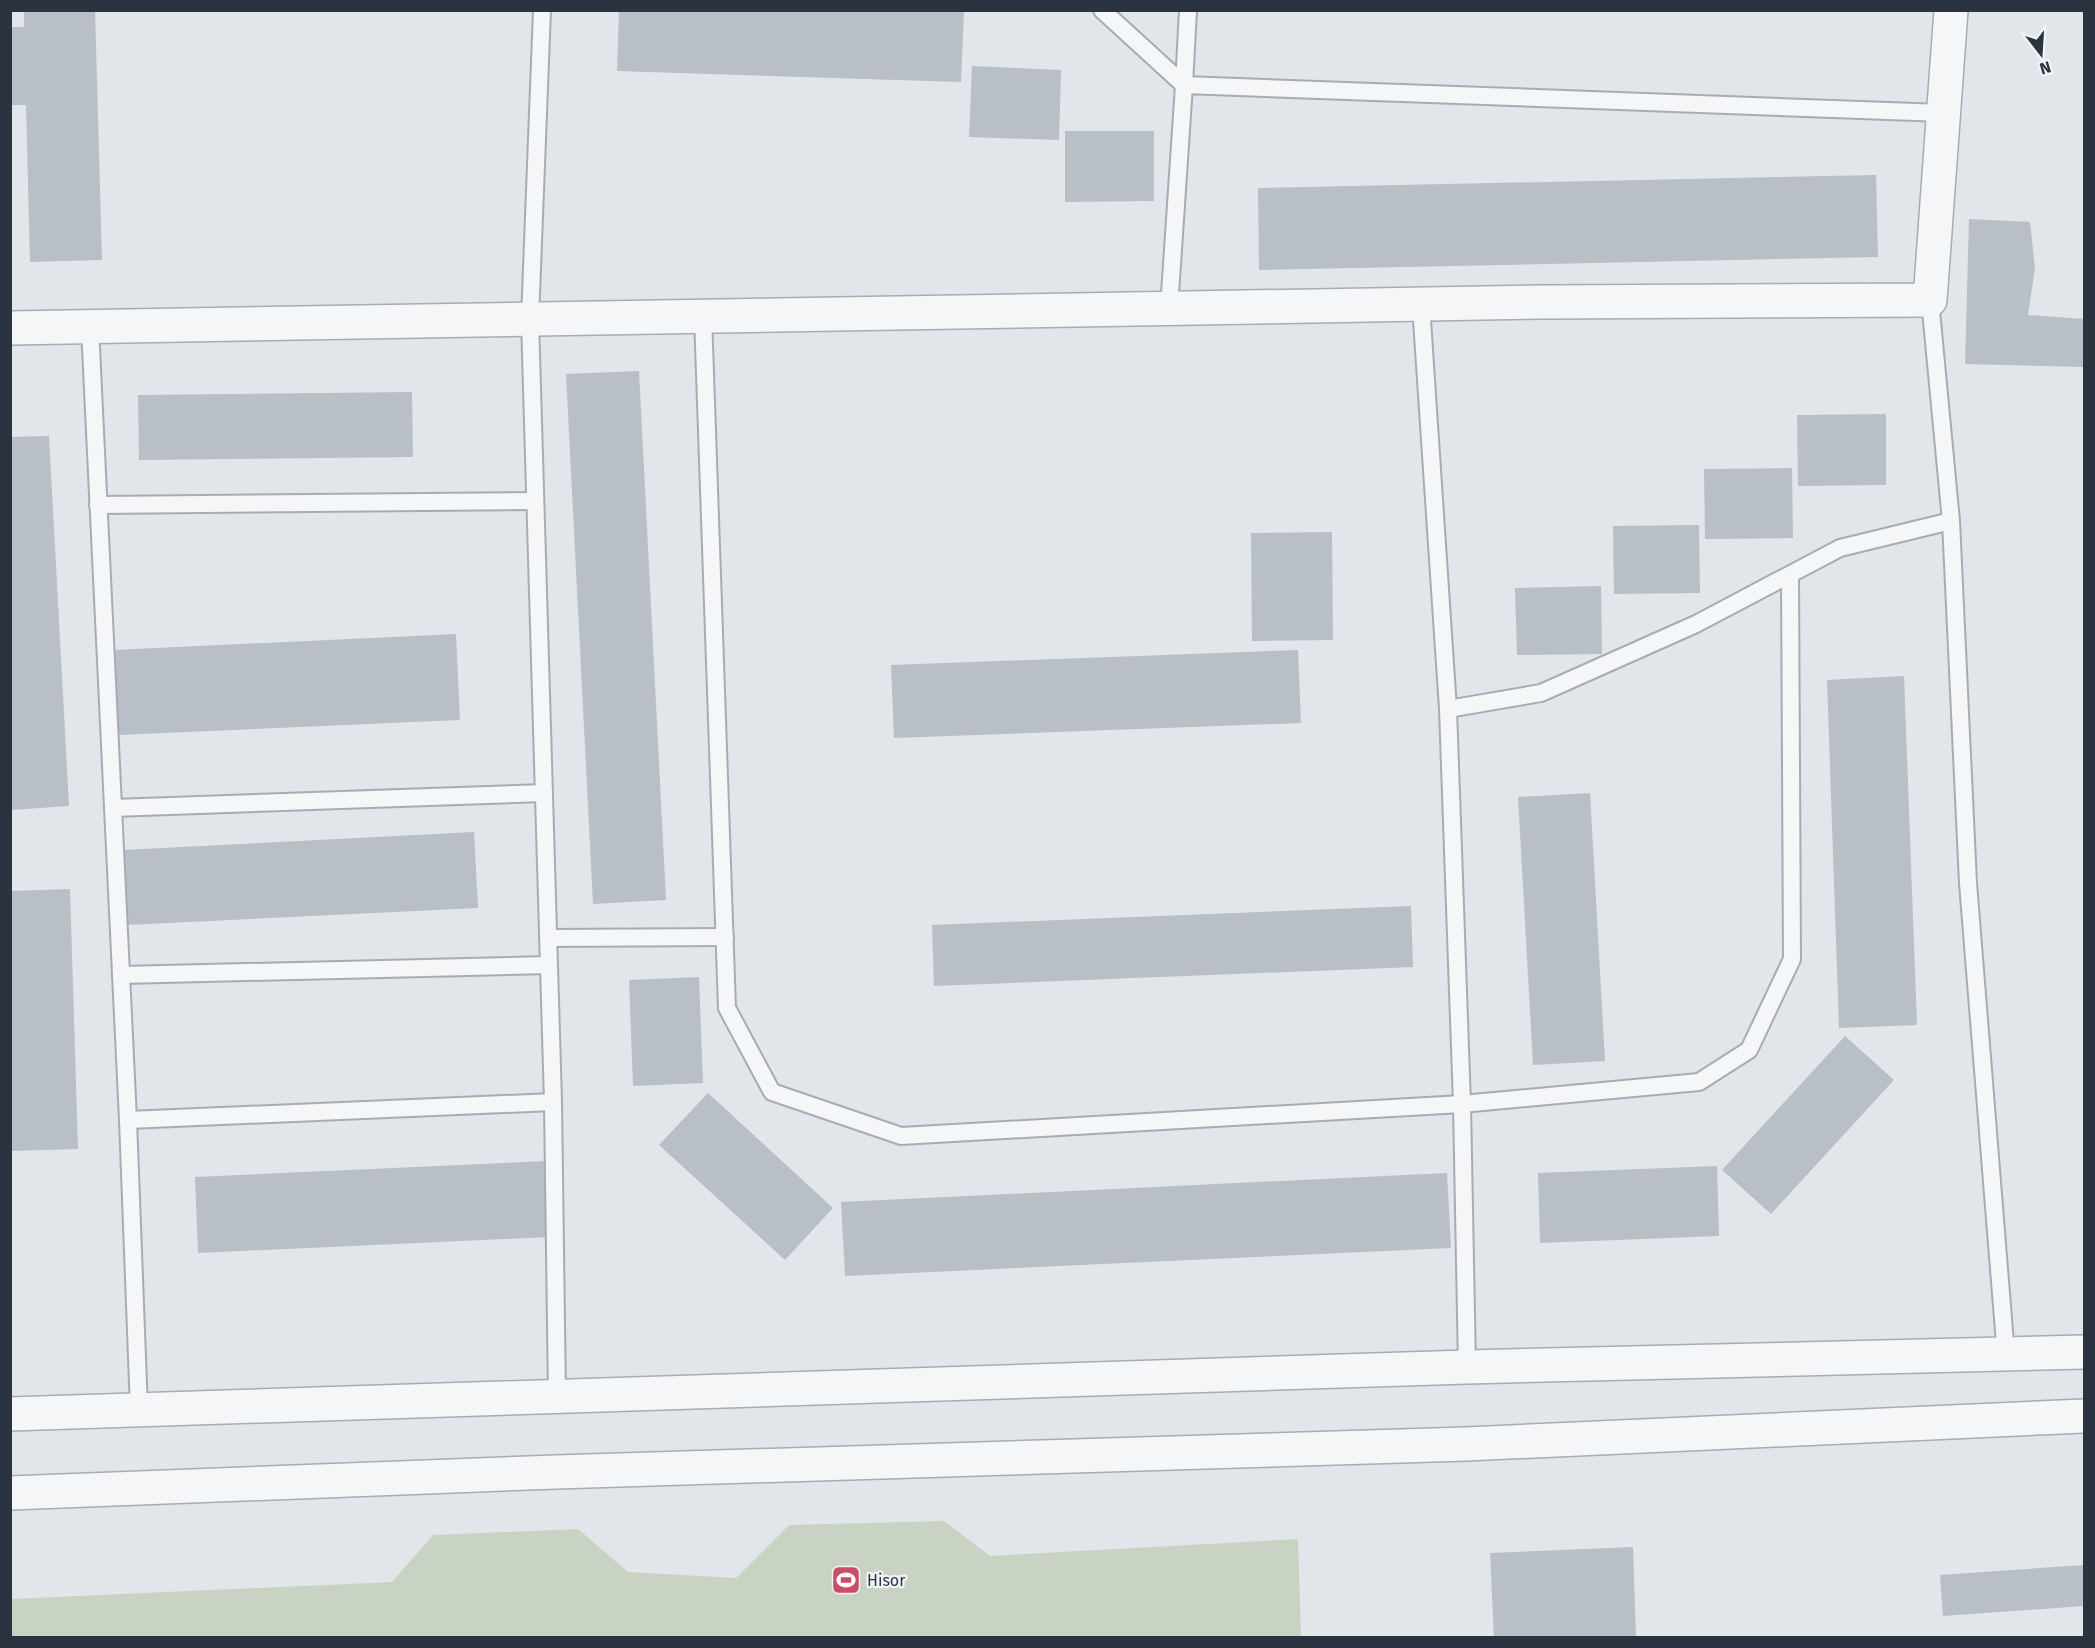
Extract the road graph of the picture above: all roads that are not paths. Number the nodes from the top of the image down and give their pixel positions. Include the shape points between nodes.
1 (542, 10) edge
2 (1102, 10) edge
3 (1188, 10) edge
4 (1951, 10) edge
5 (1184, 85) junction
6 (1943, 113) junction
7 (1930, 300) junction
8 (1421, 305) junction
9 (1169, 309) junction
10 (703, 316) junction
11 (530, 320) junction
12 (90, 327) junction
13 (10, 328) edge
14 (535, 501) junction
15 (98, 505) junction
16 (1951, 521) junction
17 (1790, 574) junction
18 (1448, 709) junction
19 (544, 793) junction
20 (113, 808) junction
21 (725, 937) junction
22 (548, 938) junction
23 (549, 965) junction
24 (121, 975) junction
25 (553, 1102) junction
26 (1462, 1104) junction
27 (129, 1120) junction
28 (2085, 1352) edge
29 (2006, 1356) junction
30 (1467, 1367) junction
31 (557, 1397) junction
32 (139, 1410) junction
33 (10, 1414) edge
34 (2085, 1416) edge
35 (10, 1493) edge

1 - 11 lane
2 - 5 lane
3 - 5 lane
4 - 6 street
5 - 6 lane
5 - 9 lane
6 - 7 street
7 - 8 street
7 - 16 lane
8 - 9 street
8 - 18 lane
9 - 10 street
10 - 11 street
10 - 21 lane
11 - 12 street
11 - 14 lane
12 - 13 street
12 - 15 lane
14 - 15 lane
14 - 19 lane
15 - 20 lane
16 - 17 lane via 1839,548
16 - 29 lane via 1968,883
17 - 18 lane via 1696,624 1541,693
17 - 26 lane via 1792,959 1749,1050 1699,1082
18 - 26 lane
19 - 20 lane
19 - 22 lane
20 - 24 lane
21 - 22 lane
21 - 26 lane via 727,1008 772,1092 901,1136
22 - 23 lane
23 - 24 lane
23 - 25 lane
24 - 27 lane
25 - 27 lane
25 - 31 lane
26 - 30 lane
27 - 32 lane
28 - 29 street
29 - 30 street
30 - 31 street
31 - 32 street
32 - 33 street
34 - 35 street via 1466,1444

